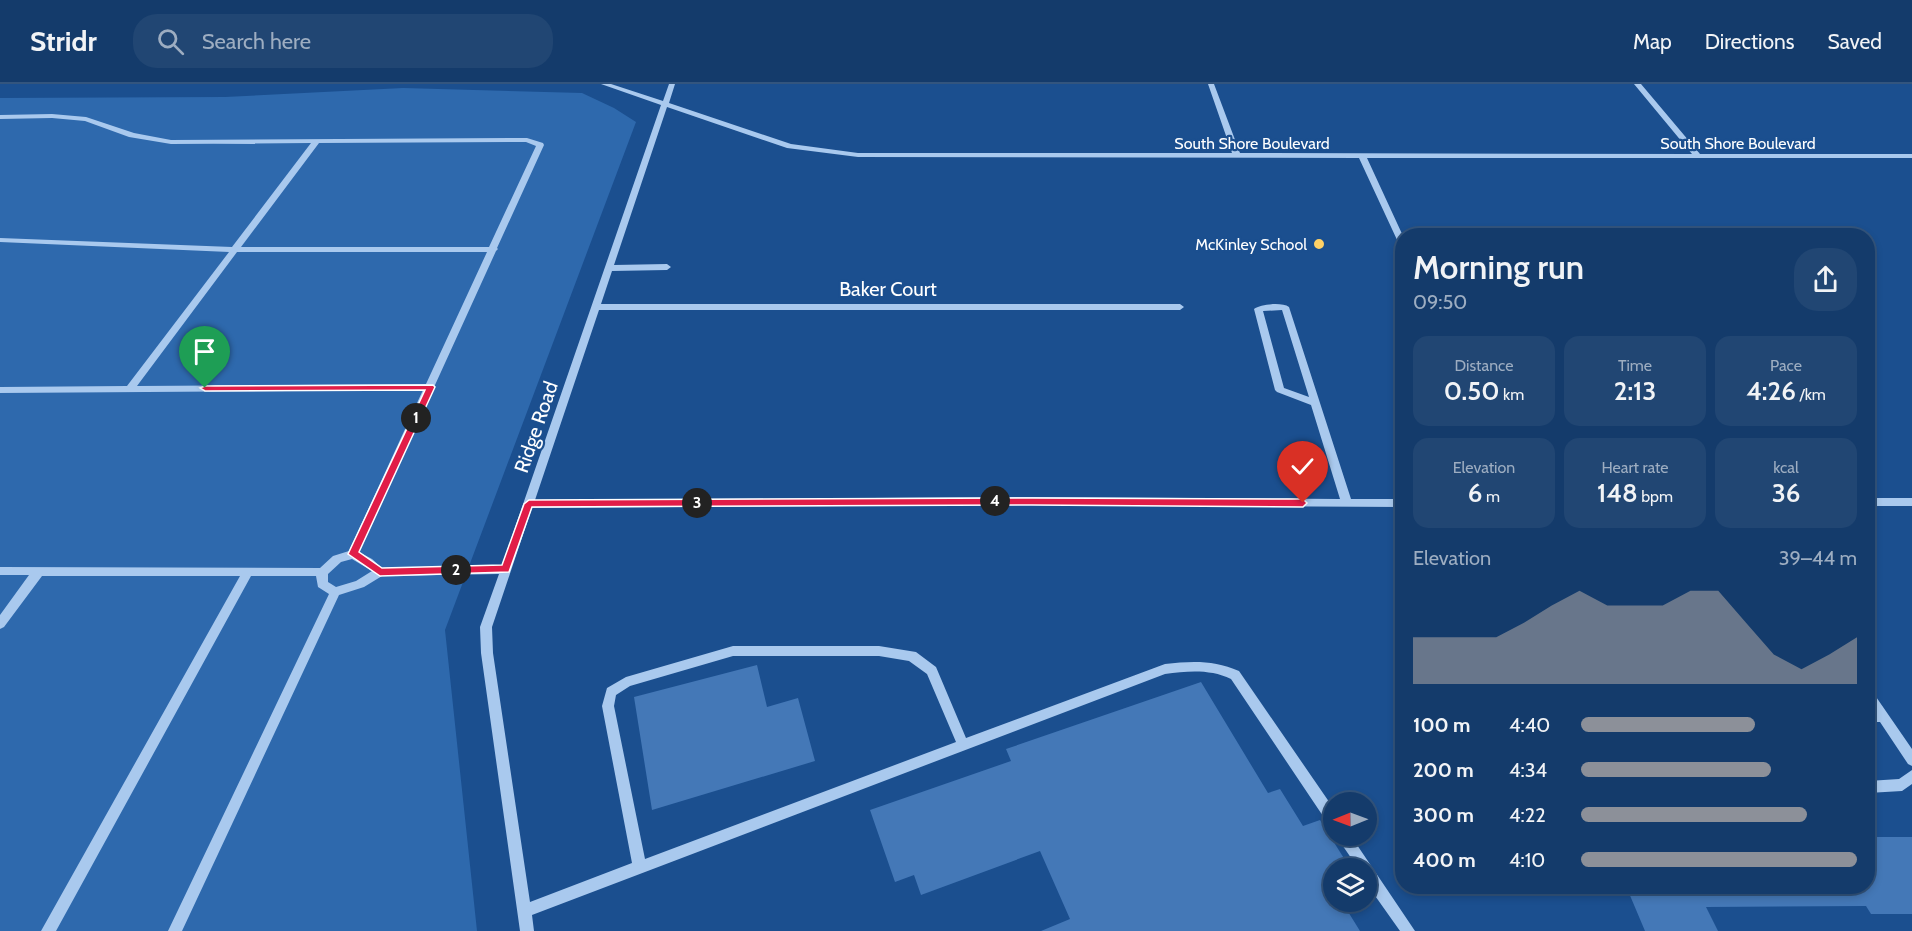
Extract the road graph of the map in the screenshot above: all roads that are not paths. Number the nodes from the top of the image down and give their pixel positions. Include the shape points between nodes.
1 (604, 84) edge
2 (672, 84) edge
3 (1211, 84) edge
4 (1637, 84) edge
5 (666, 105) junction
6 (0, 117) edge
7 (317, 141) junction
8 (1237, 156) junction
9 (1362, 156) junction
10 (1698, 156) junction
11 (1912, 156) edge
12 (1395, 228) edge
13 (0, 240) edge
14 (494, 249) junction
15 (234, 250) junction
16 (667, 267) dead end
17 (611, 268) junction
18 (1179, 307) dead end
19 (597, 308) junction
20 (430, 387) junction
21 (130, 389) junction
22 (1, 391) edge
23 (1315, 403) junction
24 (1875, 502) edge
25 (1912, 502) edge
26 (1347, 503) junction
27 (1395, 503) edge
28 (529, 504) junction
29 (353, 554) junction
30 (506, 569) junction
31 (0, 571) edge
32 (39, 571) junction
33 (248, 572) junction
34 (322, 572) junction
35 (380, 572) junction
36 (335, 592) junction
37 (0, 624) edge
38 (1875, 705) edge
39 (1875, 717) edge
40 (1883, 717) junction
41 (963, 745) junction
42 (1912, 760) edge
43 (1912, 776) edge
44 (1875, 787) edge
45 (1323, 805) edge
46 (640, 868) junction
47 (1377, 885) edge
48 (524, 911) junction
49 (48, 931) edge
50 (176, 931) edge
51 (527, 931) edge
52 (1408, 931) edge

1 - 5 street, South Shore Boulevard
2 - 5 street, Ridge Road
3 - 8 street
4 - 10 street
5 - 8 street, South Shore Boulevard via 764,139 832,154
5 - 17 street, Ridge Road
6 - 7 street via 86,119 132,135 171,142
7 - 14 street via 527,140 540,145
7 - 15 street
8 - 9 street, South Shore Boulevard
9 - 10 street, South Shore Boulevard
9 - 12 street
10 - 11 street, South Shore Boulevard
13 - 15 street
14 - 15 street
14 - 20 street
15 - 21 street
16 - 17 street
17 - 19 street, Ridge Road
18 - 19 street, Baker Court
19 - 28 street, Ridge Road
20 - 21 street
20 - 29 street
21 - 22 street
23 - 23 street via 1286,307 1258,309 1280,390
23 - 26 street
24 - 25 street
26 - 27 street
26 - 28 street
28 - 30 street, Ridge Road
29 - 34 street via 337,559
29 - 35 street
30 - 35 street
30 - 48 street, Ridge Road via 486,627 487,652
31 - 32 street
32 - 33 street
32 - 37 street
33 - 34 street
33 - 49 street
34 - 36 street via 322,585
35 - 36 street
36 - 50 street
38 - 40 street
39 - 40 street
40 - 42 street
41 - 45 street via 1165,669 1220,667 1235,675
41 - 46 street
41 - 46 street via 933,671 912,656 879,651 733,651 626,682 611,692 608,706
43 - 44 street via 1902,785
46 - 48 street
47 - 52 street
48 - 51 street, Ridge Road

